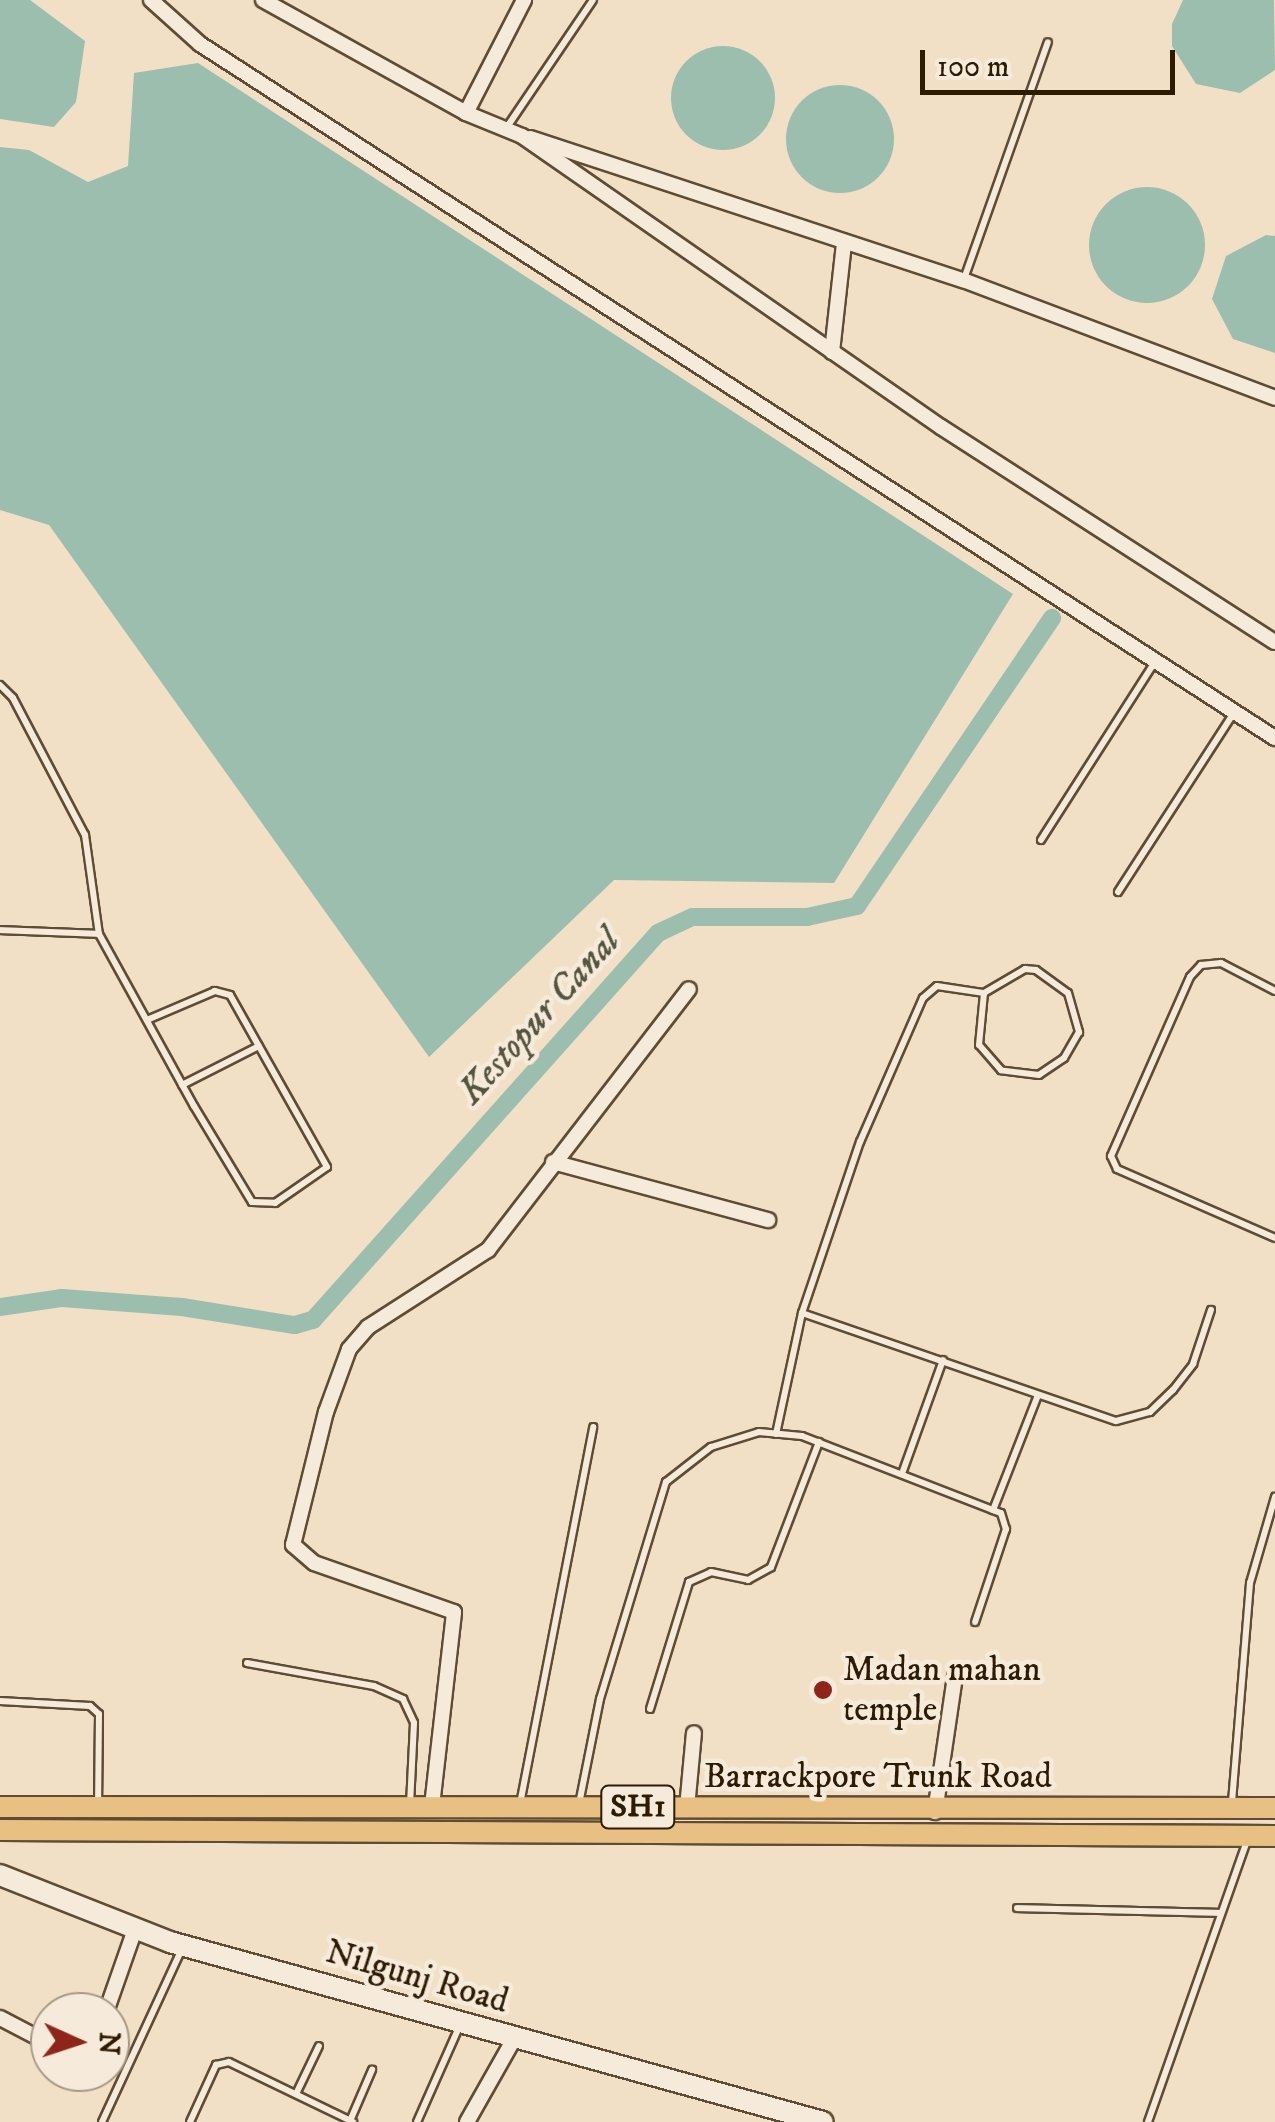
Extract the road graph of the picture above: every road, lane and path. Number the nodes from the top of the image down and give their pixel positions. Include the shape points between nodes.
1 (151, 0) edge
2 (263, 0) edge
3 (524, 0) edge
4 (594, 0) edge
5 (1048, 42) dead end
6 (466, 113) junction
7 (507, 128) junction
8 (522, 136) junction
9 (844, 244) junction
10 (963, 280) junction
11 (832, 352) junction
12 (1275, 398) edge
13 (1275, 642) edge
14 (1153, 666) junction
15 (0, 686) edge
16 (1232, 716) junction
17 (1275, 738) edge
18 (1041, 840) dead end
19 (1118, 892) dead end
20 (0, 930) edge
21 (98, 934) junction
22 (689, 990) dead end
23 (1275, 990) edge
24 (984, 993) junction
25 (147, 1020) junction
26 (259, 1046) junction
27 (182, 1084) junction
28 (553, 1162) junction
29 (768, 1220) dead end
30 (1275, 1238) edge
31 (1212, 1310) dead end
32 (802, 1314) junction
33 (944, 1360) junction
34 (1038, 1395) junction
35 (593, 1427) dead end
36 (776, 1434) junction
37 (819, 1442) junction
38 (903, 1472) junction
39 (1275, 1497) edge
40 (993, 1510) junction
41 (975, 1622) dead end
42 (247, 1663) dead end
43 (955, 1677) dead end
44 (0, 1700) edge
45 (650, 1710) dead end
46 (694, 1733) dead end
47 (421, 1806) junction
48 (520, 1806) junction
49 (578, 1806) junction
50 (0, 1807) edge
51 (98, 1807) junction
52 (687, 1808) junction
53 (1231, 1808) junction
54 (1275, 1808) edge
55 (935, 1812) junction
56 (0, 1830) edge
57 (1275, 1836) edge
58 (1248, 1837) junction
59 (0, 1875) edge
60 (1017, 1908) dead end
61 (1222, 1912) junction
62 (134, 1929) junction
63 (184, 1946) junction
64 (113, 1992) edge
65 (0, 2018) edge
66 (461, 2021) junction
67 (30, 2034) edge
68 (514, 2039) junction
69 (319, 2046) dead end
70 (372, 2070) dead end
71 (296, 2094) junction
72 (763, 2113) edge
73 (351, 2121) edge
74 (102, 2122) edge
75 (190, 2122) edge
76 (417, 2122) edge
77 (467, 2122) edge
78 (823, 2122) edge
79 (1148, 2122) edge

1 - 14 street via 200,44
2 - 6 street
3 - 6 street
4 - 7 lane
5 - 10 lane
6 - 7 street
7 - 8 street
8 - 9 street via 592,154
8 - 11 street
9 - 10 street
9 - 11 street
10 - 12 street
11 - 13 street
14 - 16 street
14 - 18 lane
15 - 21 lane via 13,698 85,835
16 - 17 street
16 - 19 lane
20 - 21 lane
21 - 25 lane
22 - 28 street
23 - 30 lane via 1221,964 1201,965 1190,976 1111,1156 1118,1169
24 - 24 lane via 1025,969 1044,974 1079,1012 1073,1046 1039,1075 1002,1070 979,1045
24 - 32 lane via 937,986 923,998 860,1142
25 - 26 lane via 223,990
25 - 27 lane
26 - 27 lane
26 - 27 lane via 327,1167 274,1203 252,1202
28 - 29 street
28 - 47 street via 488,1250 368,1327 349,1349 292,1545 314,1563 454,1612
31 - 34 lane via 1193,1364 1150,1412 1116,1421
32 - 33 lane
32 - 36 lane
33 - 34 lane
33 - 38 lane
34 - 40 lane
35 - 48 lane
36 - 37 lane
36 - 49 lane via 759,1432 710,1447 666,1482 600,1700
37 - 38 lane
37 - 45 lane via 772,1567 748,1580 712,1572 689,1582
38 - 40 lane
39 - 53 lane via 1250,1583
40 - 41 lane via 1002,1513 1006,1529
42 - 47 lane via 374,1686 404,1699 414,1723
43 - 55 street
44 - 51 lane via 90,1706 99,1714
46 - 52 street
47 - 48 main road, Barrackpore Trunk Road / SH1
47 - 51 main road, Barrackpore Trunk Road / SH1
48 - 49 main road, Barrackpore Trunk Road / SH1
49 - 52 main road, Barrackpore Trunk Road / SH1
50 - 51 main road, Barrackpore Trunk Road / SH1
52 - 55 main road, Barrackpore Trunk Road / SH1
53 - 54 main road, Barrackpore Trunk Road / SH1
53 - 55 main road, Barrackpore Trunk Road / SH1
56 - 58 main road, Barrackpore Trunk Road / SH1
57 - 58 main road, Barrackpore Trunk Road / SH1
58 - 61 lane
59 - 62 street, Nilgunj Road
60 - 61 lane
61 - 79 lane
62 - 63 street, Nilgunj Road
62 - 64 street
63 - 66 street, Nilgunj Road
63 - 74 lane
65 - 67 street
66 - 68 street, Nilgunj Road
66 - 76 lane
68 - 72 street, Nilgunj Road
68 - 77 street
69 - 71 lane
70 - 73 lane
71 - 73 lane
71 - 75 lane via 229,2062 216,2065
72 - 78 street, Nilgunj Road

